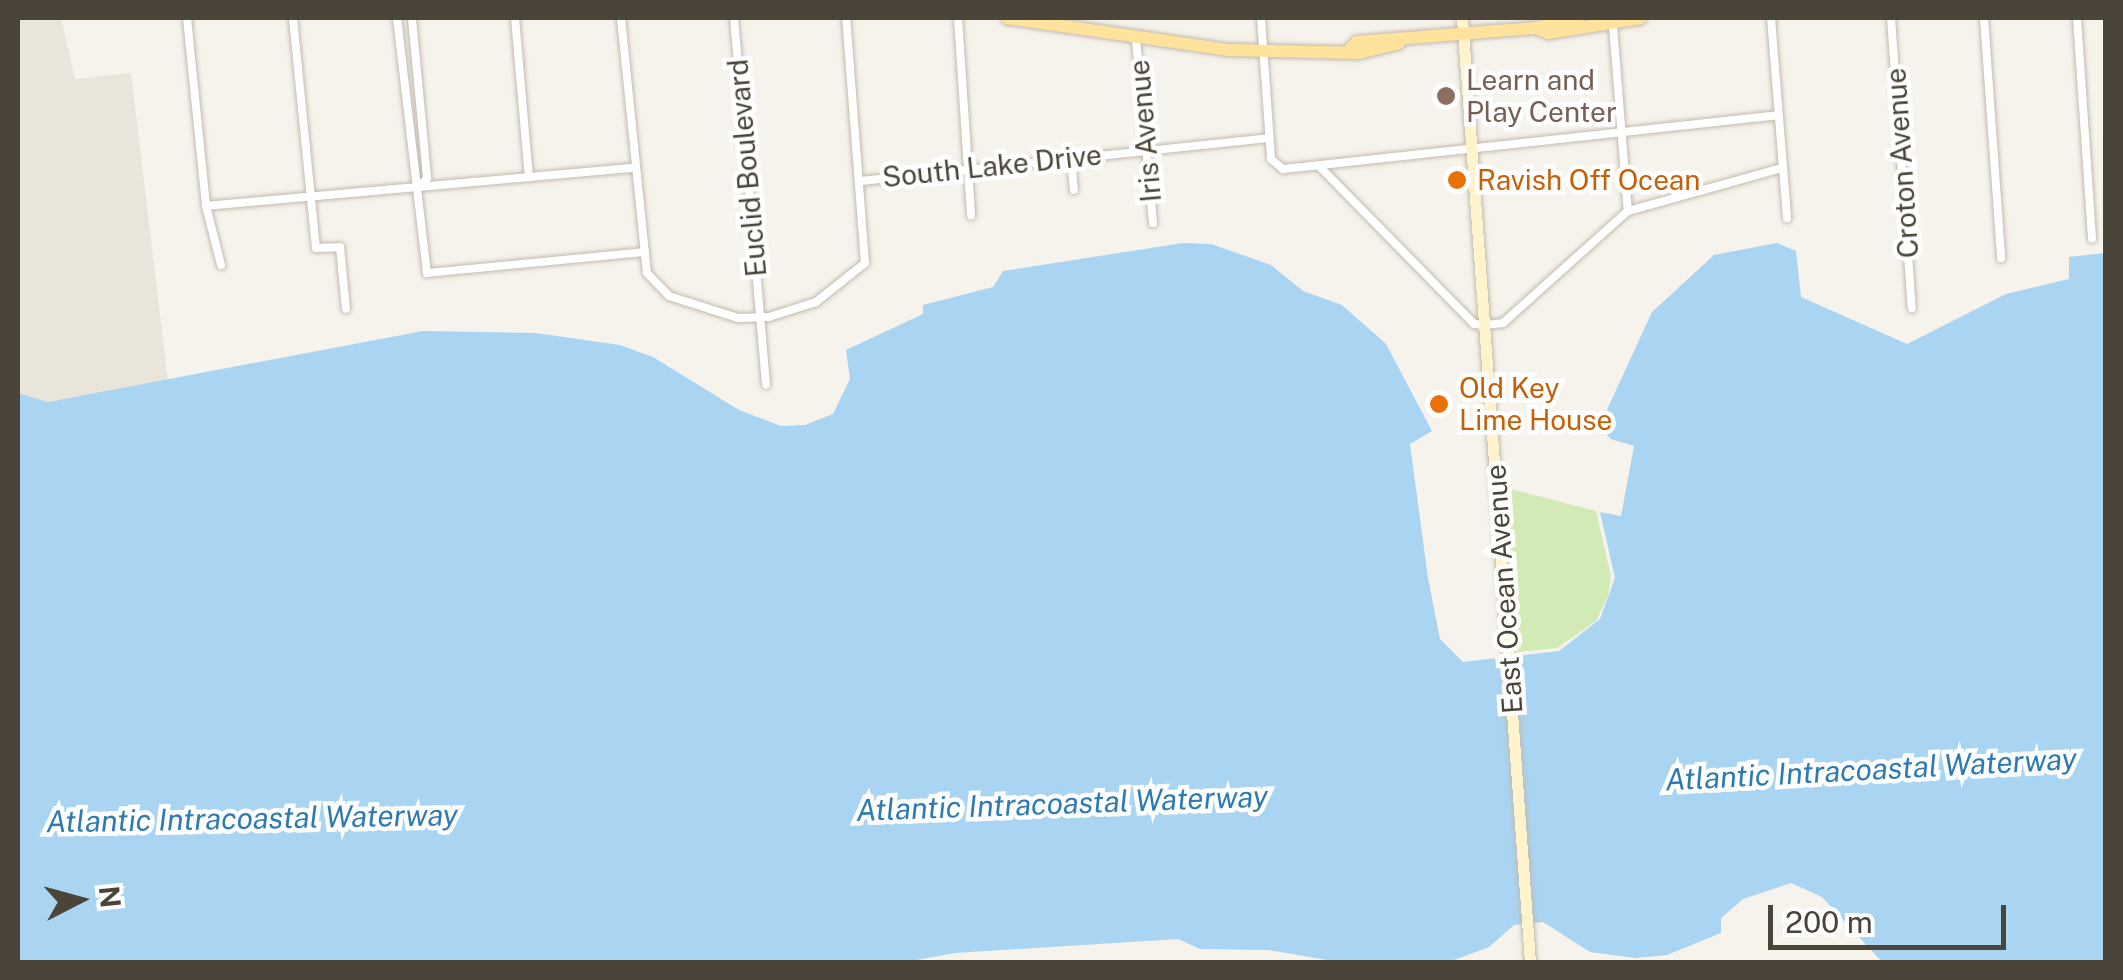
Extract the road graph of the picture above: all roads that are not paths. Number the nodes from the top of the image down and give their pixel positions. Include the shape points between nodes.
1 (187, 18) edge
2 (292, 18) edge
3 (397, 18) edge
4 (412, 18) edge
5 (515, 18) edge
6 (621, 18) edge
7 (734, 18) edge
8 (846, 18) edge
9 (958, 18) edge
10 (1007, 18) edge
11 (1261, 18) edge
12 (1462, 18) edge
13 (1579, 18) edge
14 (1641, 18) edge
15 (1771, 18) edge
16 (1891, 18) edge
17 (1984, 18) edge
18 (2077, 18) edge
19 (1613, 26) junction
20 (1536, 28) junction
21 (1464, 35) junction
22 (1136, 39) junction
23 (1263, 52) junction
24 (1778, 115) junction
25 (1621, 133) junction
26 (1269, 138) junction
27 (1146, 148) junction
28 (1473, 149) junction
29 (1072, 157) junction
30 (1319, 166) junction
31 (635, 168) junction
32 (971, 168) junction
33 (1782, 168) junction
34 (529, 178) junction
35 (861, 180) junction
36 (418, 188) junction
37 (1074, 190) dead end
38 (311, 197) junction
39 (206, 206) junction
40 (1628, 211) junction
41 (972, 216) dead end
42 (1787, 218) dead end
43 (1153, 223) dead end
44 (2092, 238) dead end
45 (644, 252) junction
46 (2001, 258) dead end
47 (221, 264) dead end
48 (1912, 308) dead end
49 (346, 309) dead end
50 (760, 318) junction
51 (1485, 325) junction
52 (766, 385) dead end
53 (1530, 962) edge

1 - 39 street
2 - 38 street
3 - 36 street via 411,178
4 - 36 street via 427,178
5 - 34 street
6 - 31 street
7 - 50 street, Euclid Boulevard
8 - 35 street
9 - 32 street
10 - 22 main road
11 - 23 street
12 - 21 main road, East Ocean Avenue
13 - 20 main road
14 - 19 main road
15 - 24 street
16 - 48 street, Croton Avenue
17 - 46 street
18 - 44 street
19 - 20 main road
19 - 25 street
20 - 21 main road
21 - 23 main road
21 - 28 main road, East Ocean Avenue
22 - 23 main road
22 - 27 street, Iris Avenue
23 - 26 street
24 - 25 street
24 - 33 street
25 - 28 street
25 - 40 street
26 - 27 street, South Lake Drive
26 - 30 street via 1275,164
27 - 29 street, South Lake Drive
27 - 43 street, Iris Avenue
28 - 30 street
28 - 51 main road, East Ocean Avenue
29 - 32 street, South Lake Drive
29 - 37 street
30 - 51 street via 1474,324
31 - 34 street
31 - 45 street
32 - 35 street, South Lake Drive
32 - 41 street
33 - 40 street
33 - 42 street
34 - 36 street
35 - 50 street, South Lake Drive via 864,263 816,302
36 - 38 street
36 - 45 street via 427,273
38 - 39 street
38 - 49 street via 316,248 340,248
39 - 47 street
40 - 51 street via 1503,323
45 - 50 street, South Lake Drive via 653,286 669,296 717,314
50 - 52 street, Euclid Boulevard
51 - 53 main road, East Ocean Avenue

